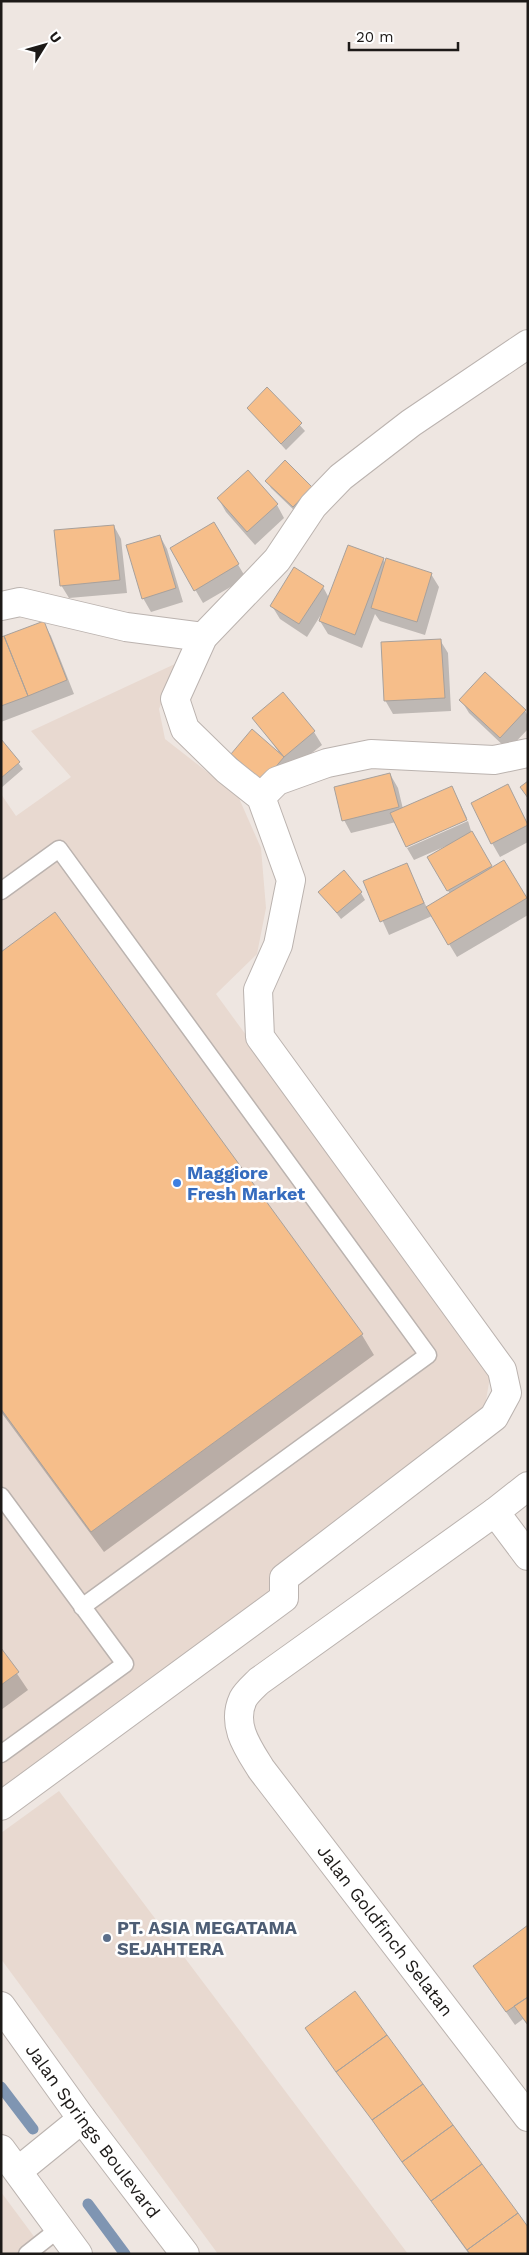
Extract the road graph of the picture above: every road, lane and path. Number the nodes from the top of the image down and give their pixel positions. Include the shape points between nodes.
1 (528, 344) edge
2 (1, 606) edge
3 (203, 637) junction
4 (528, 753) edge
5 (261, 798) junction
6 (1, 891) edge
7 (528, 1486) edge
8 (1, 1496) edge
9 (495, 1512) junction
10 (528, 1556) edge
11 (82, 1607) junction
12 (1, 1754) edge
13 (1, 1806) edge
14 (1, 2006) edge
15 (528, 2117) edge
16 (82, 2119) junction
17 (1, 2149) edge
18 (18, 2170) junction
19 (60, 2228) junction
20 (27, 2254) edge
21 (78, 2254) edge
22 (185, 2254) edge

1 - 3 street via 411,423 341,477 313,506 277,560
2 - 3 street via 20,602 126,627
3 - 5 street via 175,699 185,728
4 - 5 street via 494,760 371,754 327,763 277,781
5 - 13 street via 291,880 278,945 258,990 260,1036 502,1370 507,1393 494,1417 284,1578 284,1598
6 - 11 lane via 59,849 428,1355
7 - 9 street, Jalan Goldfinch Selatan
8 - 11 lane
9 - 10 street
9 - 15 street, Jalan Goldfinch Selatan via 259,1681 243,1698 238,1722 244,1743 261,1770
11 - 12 lane via 125,1664
14 - 16 street, Jalan Springs Boulevard
16 - 18 street
16 - 22 street, Jalan Springs Boulevard
17 - 18 street
18 - 19 street
19 - 20 lane
19 - 21 street

